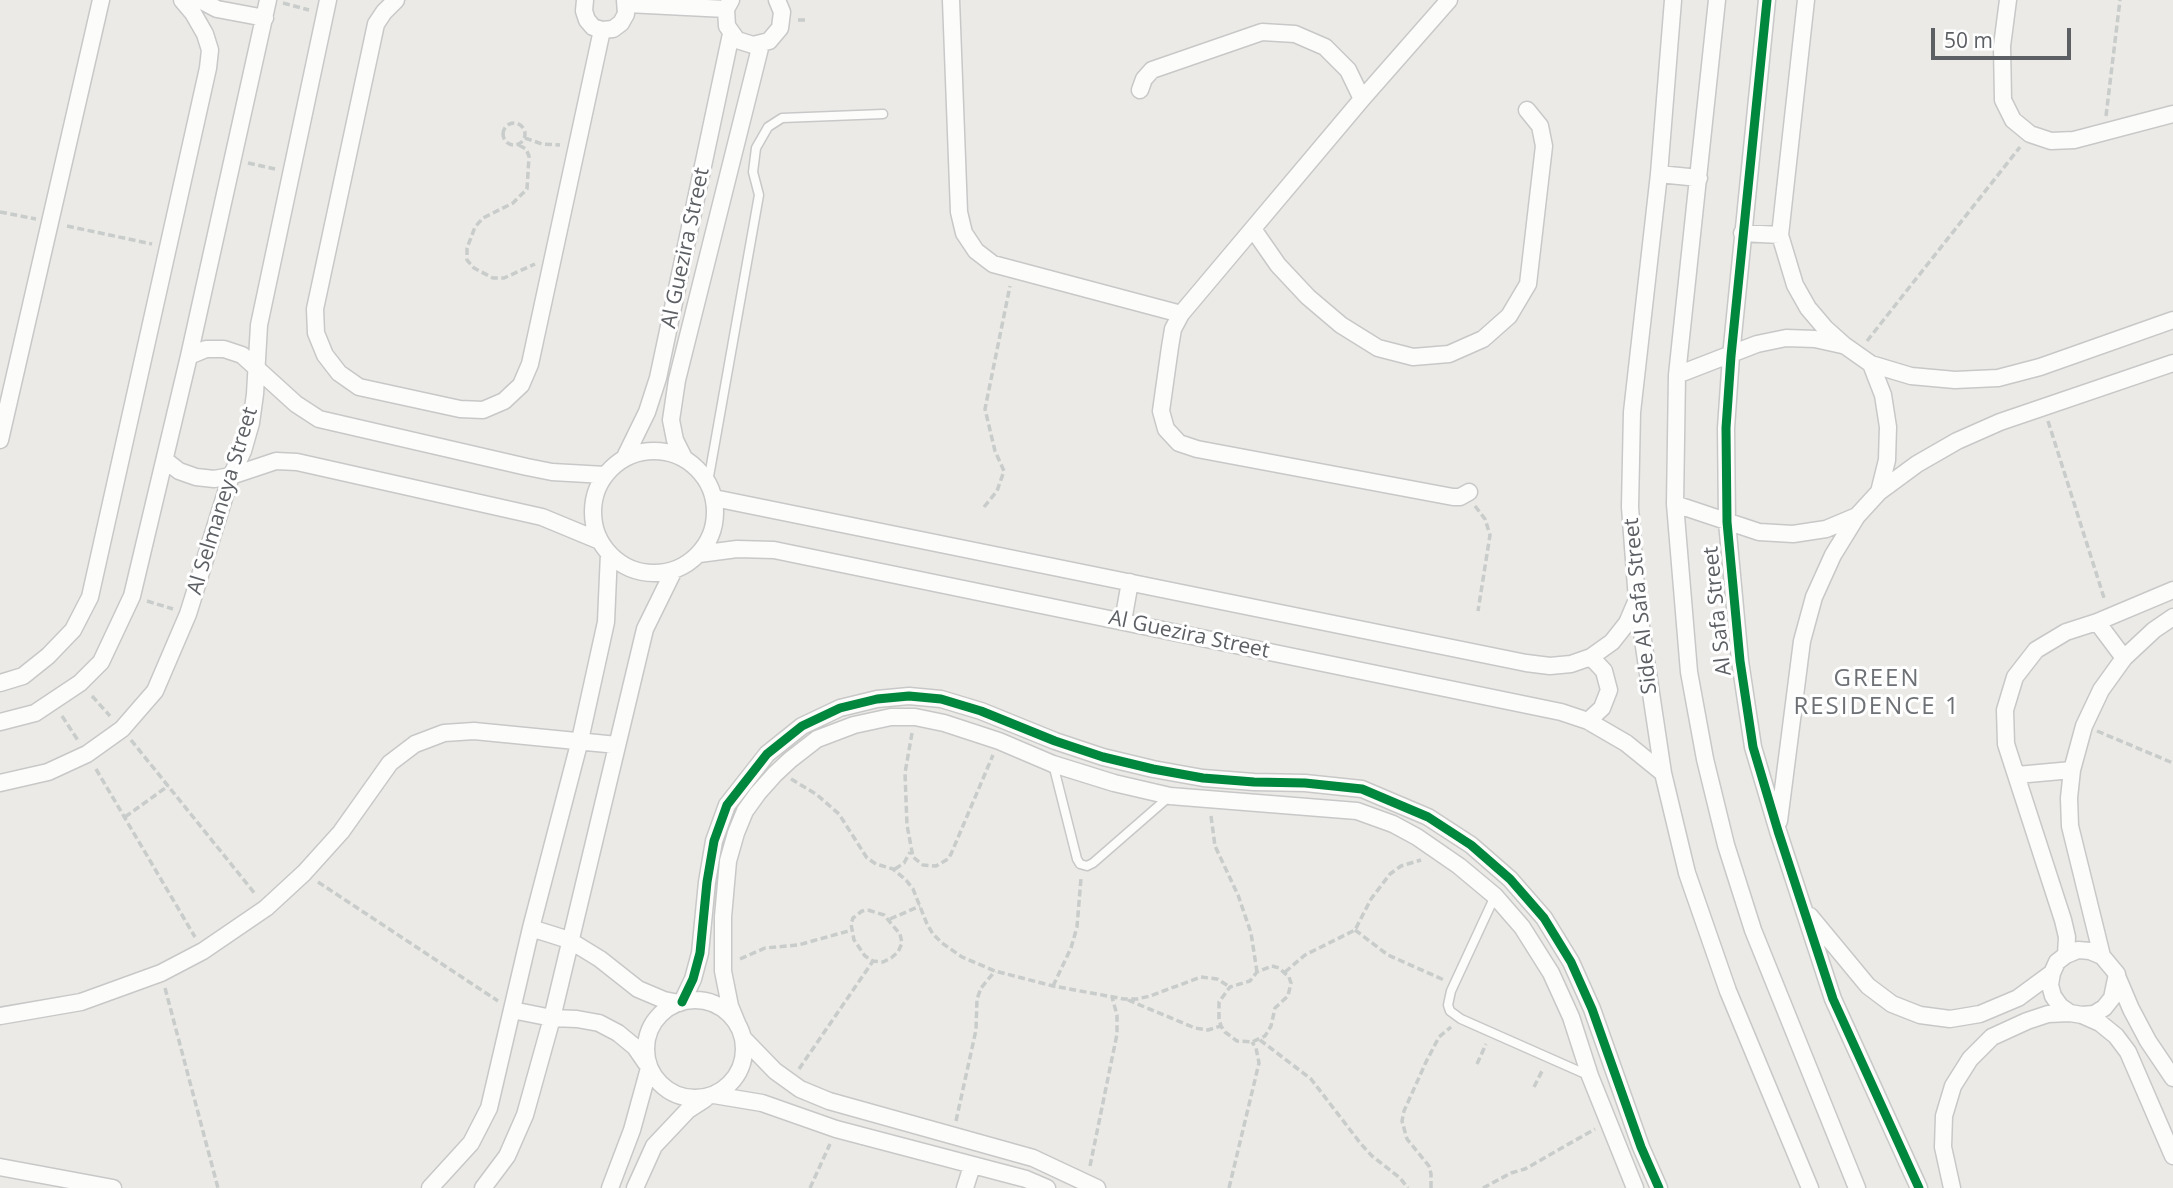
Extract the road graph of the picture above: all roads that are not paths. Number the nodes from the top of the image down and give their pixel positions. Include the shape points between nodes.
1 (101, 0) edge
2 (182, 0) edge
3 (200, 0) edge
4 (396, 0) edge
5 (777, 0) edge
6 (951, 0) edge
7 (1449, 0) edge
8 (1673, 0) edge
9 (1717, 0) edge
10 (1767, 0) edge
11 (1806, 0) edge
12 (2008, 0) edge
13 (275, 1) edge
14 (583, 1) edge
15 (626, 2) edge
16 (728, 5) edge
17 (327, 7) edge
18 (265, 18) junction
19 (602, 30) junction
20 (731, 34) junction
21 (761, 44) junction
22 (1140, 90) dead end
23 (1362, 99) junction
24 (1527, 110) dead end
25 (883, 114) dead end
26 (2173, 114) edge
27 (1659, 174) junction
28 (1699, 178) junction
29 (1253, 229) junction
30 (1742, 233) junction
31 (1780, 235) junction
32 (1181, 314) junction
33 (2173, 320) edge
34 (1850, 350) junction
35 (189, 356) junction
36 (1731, 356) junction
37 (2173, 363) edge
38 (1871, 364) junction
39 (257, 366) junction
40 (1677, 375) junction
41 (0, 440) edge
42 (625, 457) junction
43 (684, 457) junction
44 (165, 460) junction
45 (605, 475) junction
46 (231, 476) junction
47 (708, 482) junction
48 (1879, 492) junction
49 (1465, 495) road end
50 (714, 498) junction
51 (1675, 504) junction
52 (1857, 516) junction
53 (1727, 522) junction
54 (605, 547) junction
55 (699, 554) junction
56 (674, 570) junction
57 (1130, 582) junction
58 (2173, 590) edge
59 (1637, 600) junction
60 (2173, 617) edge
61 (2103, 619) junction
62 (1123, 621) junction
63 (1591, 657) junction
64 (2124, 658) junction
65 (0, 683) edge
66 (1588, 721) junction
67 (0, 722) edge
68 (580, 740) junction
69 (617, 745) junction
70 (1053, 764) junction
71 (2072, 771) junction
72 (1663, 773) junction
73 (2017, 775) junction
74 (0, 783) edge
75 (1305, 783) junction
76 (1170, 796) junction
77 (1303, 806) junction
78 (1428, 817) junction
79 (1777, 831) junction
80 (1417, 837) junction
81 (1495, 895) junction
82 (1803, 908) junction
83 (531, 928) junction
84 (569, 940) junction
85 (2066, 955) junction
86 (2102, 956) junction
87 (2052, 973) junction
88 (2117, 974) junction
89 (680, 1002) junction
90 (512, 1010) junction
91 (2076, 1014) junction
92 (0, 1016) edge
93 (552, 1018) junction
94 (740, 1030) junction
95 (648, 1067) junction
96 (1590, 1076) junction
97 (2173, 1077) edge
98 (711, 1096) junction
99 (2173, 1156) edge
100 (972, 1166) junction
101 (2, 1171) edge
102 (81, 1185) edge
103 (1092, 1185) edge
104 (113, 1188) edge
105 (430, 1188) edge
106 (484, 1188) edge
107 (610, 1188) edge
108 (635, 1188) edge
109 (965, 1188) edge
110 (1047, 1188) edge
111 (1635, 1188) edge
112 (1660, 1188) edge
113 (1810, 1188) edge
114 (1857, 1188) edge
115 (1919, 1188) edge
116 (1952, 1188) edge

1 - 41 street
2 - 65 street via 199,23 209,50 208,68 90,597 73,630 48,656 23,676
3 - 18 street via 217,9
4 - 19 street via 376,24 315,309 316,333 339,373 359,387 460,410 483,410 504,401 521,385 530,364
5 - 21 street via 782,12 780,28
6 - 32 street via 959,212 964,233 976,251 993,264
7 - 23 street
8 - 27 street, Side Al Safa Street
9 - 28 street, Al Safa Street
10 - 30 street, Al Safa Street
11 - 31 street
12 - 26 street via 2002,46 2003,100 2014,120 2030,134 2051,141 2074,140
13 - 18 street
14 - 19 street via 587,20
15 - 16 street
15 - 19 street via 621,23
16 - 20 street
17 - 39 street, Al Selmaneya Street via 259,325
18 - 35 street
20 - 21 street via 744,43
20 - 42 street, Al Guezira Street via 658,379
21 - 43 street, Al Guezira Street via 677,380 671,420
22 - 23 street via 1152,70 1262,32 1295,34 1325,47 1348,70
23 - 29 street
24 - 29 street via 1540,126 1545,146 1528,284 1510,316 1483,340 1449,354 1413,357 1378,348 1308,297
25 - 47 lane via 782,118 768,127 756,148 753,172 759,195
27 - 28 street
27 - 59 street, Side Al Safa Street via 1632,412 1630,507
28 - 40 street, Al Safa Street
29 - 32 street
30 - 31 street
30 - 36 street, Al Safa Street
31 - 34 street via 1795,285 1808,308
32 - 49 street via 1173,329 1161,411 1166,429 1179,443
33 - 38 street via 1998,378 1912,376
34 - 36 street via 1815,339 1786,338
34 - 38 street
35 - 39 street via 206,349 225,349
35 - 44 street
36 - 40 street
36 - 53 street, Al Safa Street
37 - 48 street via 2000,422 1917,464
38 - 48 street via 1883,395 1888,427 1887,460
39 - 45 street via 318,419 552,472
39 - 46 street, Al Selmaneya Street via 251,423
40 - 51 street, Al Safa Street
42 - 43 street via 665,451
42 - 45 street
43 - 47 street
44 - 46 street via 196,477
44 - 67 street via 132,596 101,662 80,683 35,713
45 - 54 street via 593,508 594,525
46 - 54 street via 276,461 297,462 542,517
46 - 74 street, Al Selmaneya Street via 188,614 155,691 122,729 87,754 48,772
47 - 50 street
48 - 52 street
50 - 55 street via 716,518
50 - 57 street, Al Guezira Street
51 - 53 street
51 - 114 street, Al Safa Street via 1689,672 1726,845 1753,930
52 - 53 street via 1826,529 1793,534 1759,532
52 - 79 street via 1814,597 1802,641
53 - 79 street, Al Safa Street via 1753,747
54 - 56 street via 622,564 639,571
54 - 68 street via 606,622
55 - 56 street
55 - 62 street, Al Guezira Street via 774,550
56 - 69 street via 645,629
57 - 62 street
57 - 63 street, Al Guezira Street via 1526,663 1550,666
58 - 61 street
59 - 63 street, Al Guezira Street via 1620,633
59 - 72 street, Side Al Safa Street
60 - 64 street
61 - 64 street
61 - 73 street via 2066,632 2036,650 2015,677 2005,710 2006,744
62 - 66 street, Al Guezira Street
63 - 66 street via 1604,671 1609,690 1602,708
64 - 71 street via 2101,690 2084,726
66 - 72 street, Al Guezira Street via 1626,743
68 - 69 street
68 - 83 street
68 - 92 street via 474,731 444,733 415,744 390,763 341,832 304,873 266,908 203,951 161,973 81,1002
69 - 84 street
70 - 76 street
70 - 76 lane via 1077,859 1087,866
70 - 94 street via 999,741 915,717 853,725 817,739 790,760 752,802 736,832 729,862 723,971
71 - 73 street
71 - 86 street via 2070,826
72 - 113 street, Side Al Safa Street via 1688,873 1728,991
73 - 85 street via 2063,920
75 - 77 street
75 - 78 street via 1362,789
75 - 89 street via 1203,778 1153,769 1067,745 941,699 898,697 840,708 802,726 766,754 727,805 714,841 697,966
76 - 77 street
77 - 80 street via 1357,811
78 - 80 street
78 - 112 street via 1471,845 1510,879 1544,918 1592,1009
79 - 82 street, Al Safa Street
80 - 81 street
81 - 96 street via 1551,973
81 - 96 lane via 1453,984 1450,1011
82 - 87 street via 1868,986 1892,1004 1920,1015 1950,1019 1980,1014 2018,998
82 - 115 street, Al Safa Street via 1833,999
83 - 84 street
83 - 90 street
84 - 89 street via 638,989
84 - 93 street
85 - 86 street via 2090,950
85 - 87 street
86 - 88 street
87 - 91 street via 2053,996 2060,1006
88 - 91 street via 2112,998 2104,1008 2094,1014
88 - 97 street via 2148,1041
89 - 94 street via 712,1003 726,1011
89 - 95 street via 651,1026
90 - 93 street
90 - 105 street via 489,1108 471,1143
91 - 99 street via 2108,1030 2128,1052
91 - 116 street via 2038,1017 1992,1037 1970,1059 1953,1086 1944,1116 1943,1147
93 - 95 street via 608,1028 635,1047
93 - 106 street via 525,1115 507,1156
94 - 98 street via 741,1065 726,1088
94 - 103 street via 775,1072 800,1089 1033,1158
95 - 98 street via 673,1094
95 - 107 street via 632,1130
96 - 111 street
98 - 100 street via 762,1104
98 - 108 street via 688,1110 654,1146
100 - 109 street
100 - 110 street
101 - 102 street
102 - 104 street

